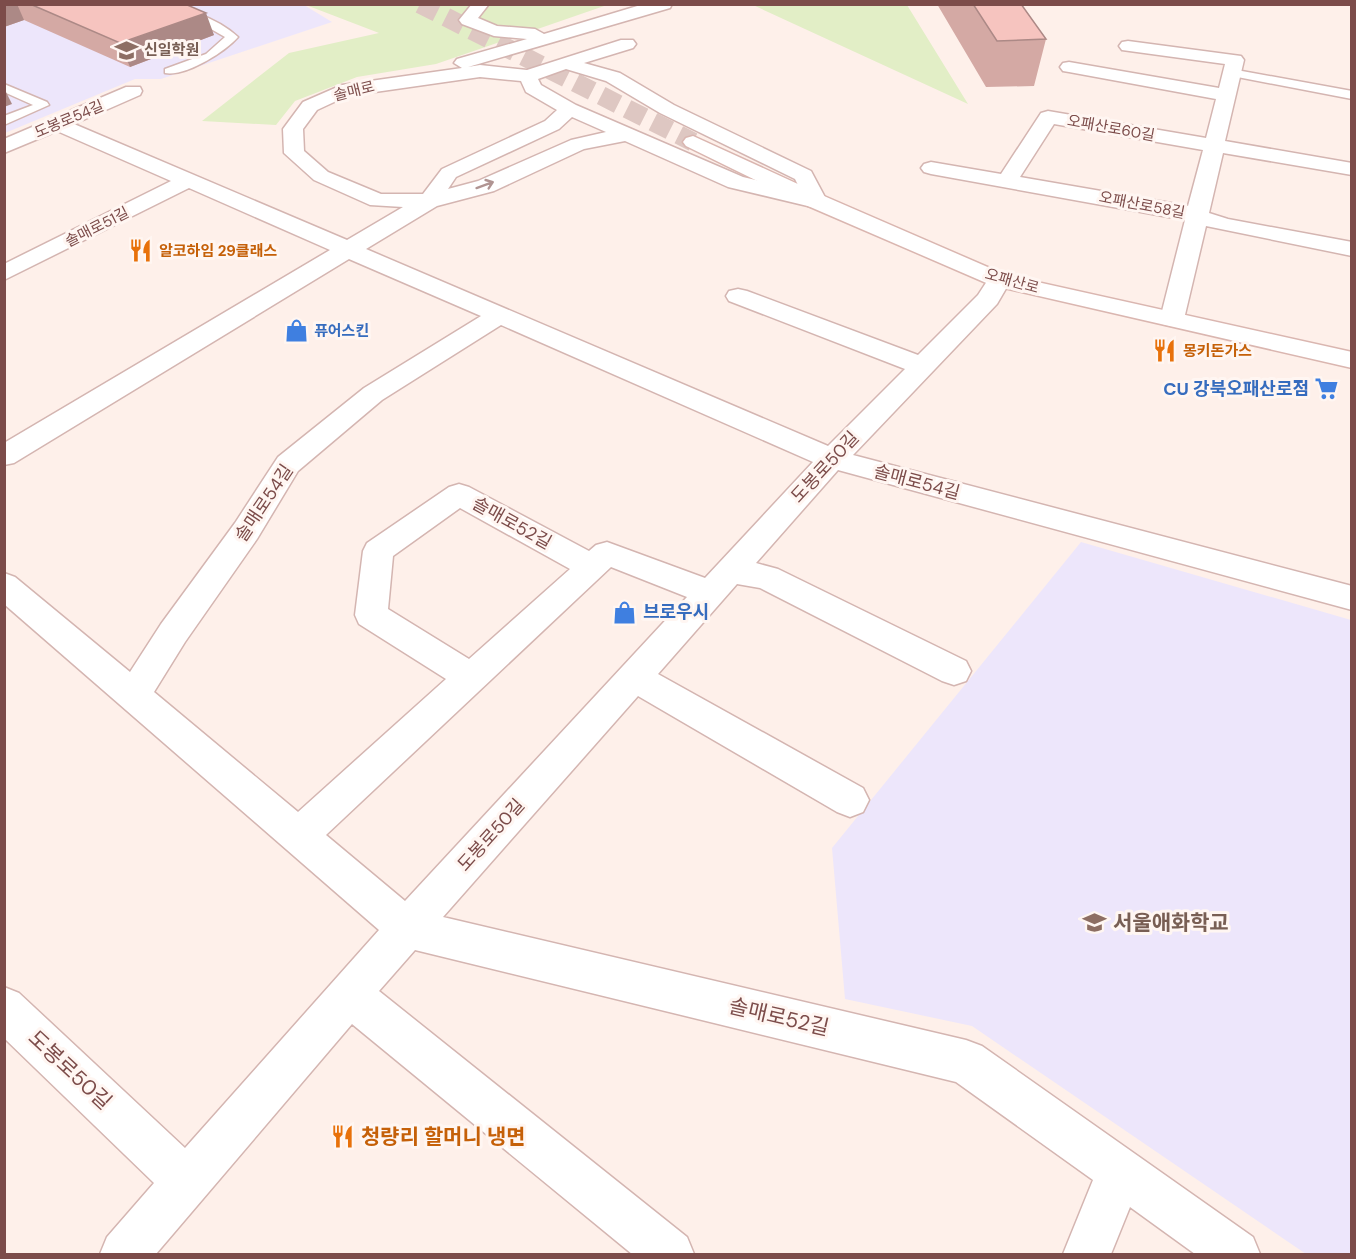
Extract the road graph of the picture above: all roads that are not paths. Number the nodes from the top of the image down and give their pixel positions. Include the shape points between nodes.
1 (156, 4) edge
2 (481, 4) edge
3 (664, 4) edge
4 (557, 37) junction
5 (627, 44) dead end
6 (1128, 46) dead end
7 (565, 63) junction
8 (1069, 67) dead end
9 (1233, 67) junction
10 (169, 71) dead end
11 (456, 74) junction
12 (528, 76) junction
13 (4, 87) edge
14 (133, 91) dead end
15 (1226, 95) junction
16 (1352, 95) edge
17 (569, 108) junction
18 (4, 122) edge
19 (58, 123) junction
20 (629, 134) junction
21 (693, 142) tunnel mouth
22 (4, 147) edge
23 (1214, 147) junction
24 (931, 168) dead end
25 (1352, 169) edge
26 (189, 180) junction
27 (1007, 181) junction
28 (429, 201) junction
29 (816, 201) junction
30 (1197, 216) junction
31 (1352, 249) edge
32 (348, 250) junction
33 (4, 273) edge
34 (999, 280) junction
35 (738, 296) dead end
36 (500, 315) junction
37 (1172, 319) junction
38 (1352, 360) edge
39 (922, 366) junction
40 (4, 456) edge
41 (831, 459) junction
42 (591, 566) junction
43 (720, 582) junction
44 (4, 585) edge
45 (1352, 598) edge
46 (954, 671) dead end
47 (471, 677) junction
48 (634, 677) junction
49 (134, 695) junction
50 (850, 800) dead end
51 (299, 835) junction
52 (407, 928) junction
53 (349, 994) junction
54 (4, 1008) edge
55 (1120, 1172) junction
56 (187, 1182) junction
57 (124, 1254) edge
58 (670, 1254) edge
59 (1087, 1254) edge
60 (1236, 1254) edge

1 - 10 lane via 208,23 232,37 210,56
2 - 4 street via 468,20 494,31
3 - 4 street
4 - 11 street via 452,67
5 - 7 street
6 - 9 street
7 - 12 street
7 - 29 street via 613,77 667,109 804,175
8 - 15 street
9 - 15 street
9 - 16 lane
11 - 12 street, 솔매로 via 480,71
11 - 28 street, 솔매로 via 342,91 310,106 293,129 294,153 321,176 378,200
12 - 17 street via 533,88
13 - 18 lane via 43,105
14 - 19 street, 도봉로54길
15 - 23 street
17 - 20 street
17 - 28 street, 솔매로 via 552,126 449,173
19 - 22 street, 도봉로54길
19 - 26 street
28 -> 20 street, 솔매로 via 486,186 578,144
20 - 29 street via 736,182
21 - 29 street, 오패산로
23 - 25 street via 1234,147
23 - 27 street, 오패산로60길 via 1048,117
23 - 30 street
24 - 27 street, 오패산로58길
26 - 32 street
26 - 33 street, 솔매로51길
27 - 30 street, 오패산로58길
28 - 32 street, 솔매로
29 - 34 street, 오패산로
30 - 31 street, 오패산로58길 via 1224,225
30 - 37 street
32 - 36 street, 솔매로54길
32 - 40 street, 솔매로
34 - 37 street, 오패산로
34 - 39 street, 도봉로50길 via 988,299
35 - 39 street
36 - 41 street, 솔매로54길
36 - 49 street, 솔매로54길 via 373,394 288,464
37 - 38 street, 오패산로
39 - 41 street, 도봉로50길
41 - 43 street, 도봉로50길
41 - 45 street, 솔매로54길
42 - 43 street via 607,553
42 - 47 street
42 - 47 street, 솔매로52길 via 459,494 378,551 371,615
43 - 46 street via 767,577
43 - 48 street, 도봉로50길
44 - 49 street, 솔매로52길
47 - 51 street
48 - 50 street
48 - 52 street, 도봉로50길
49 - 51 street, 솔매로52길
51 - 52 street, 솔매로52길
52 - 53 street, 도봉로50길
52 - 55 street, 솔매로52길 via 966,1062
53 - 56 street, 도봉로50길
53 - 58 street
54 - 56 street, 도봉로50길
55 - 59 street
55 - 60 street, 솔매로52길
56 - 57 street, 도봉로50길

